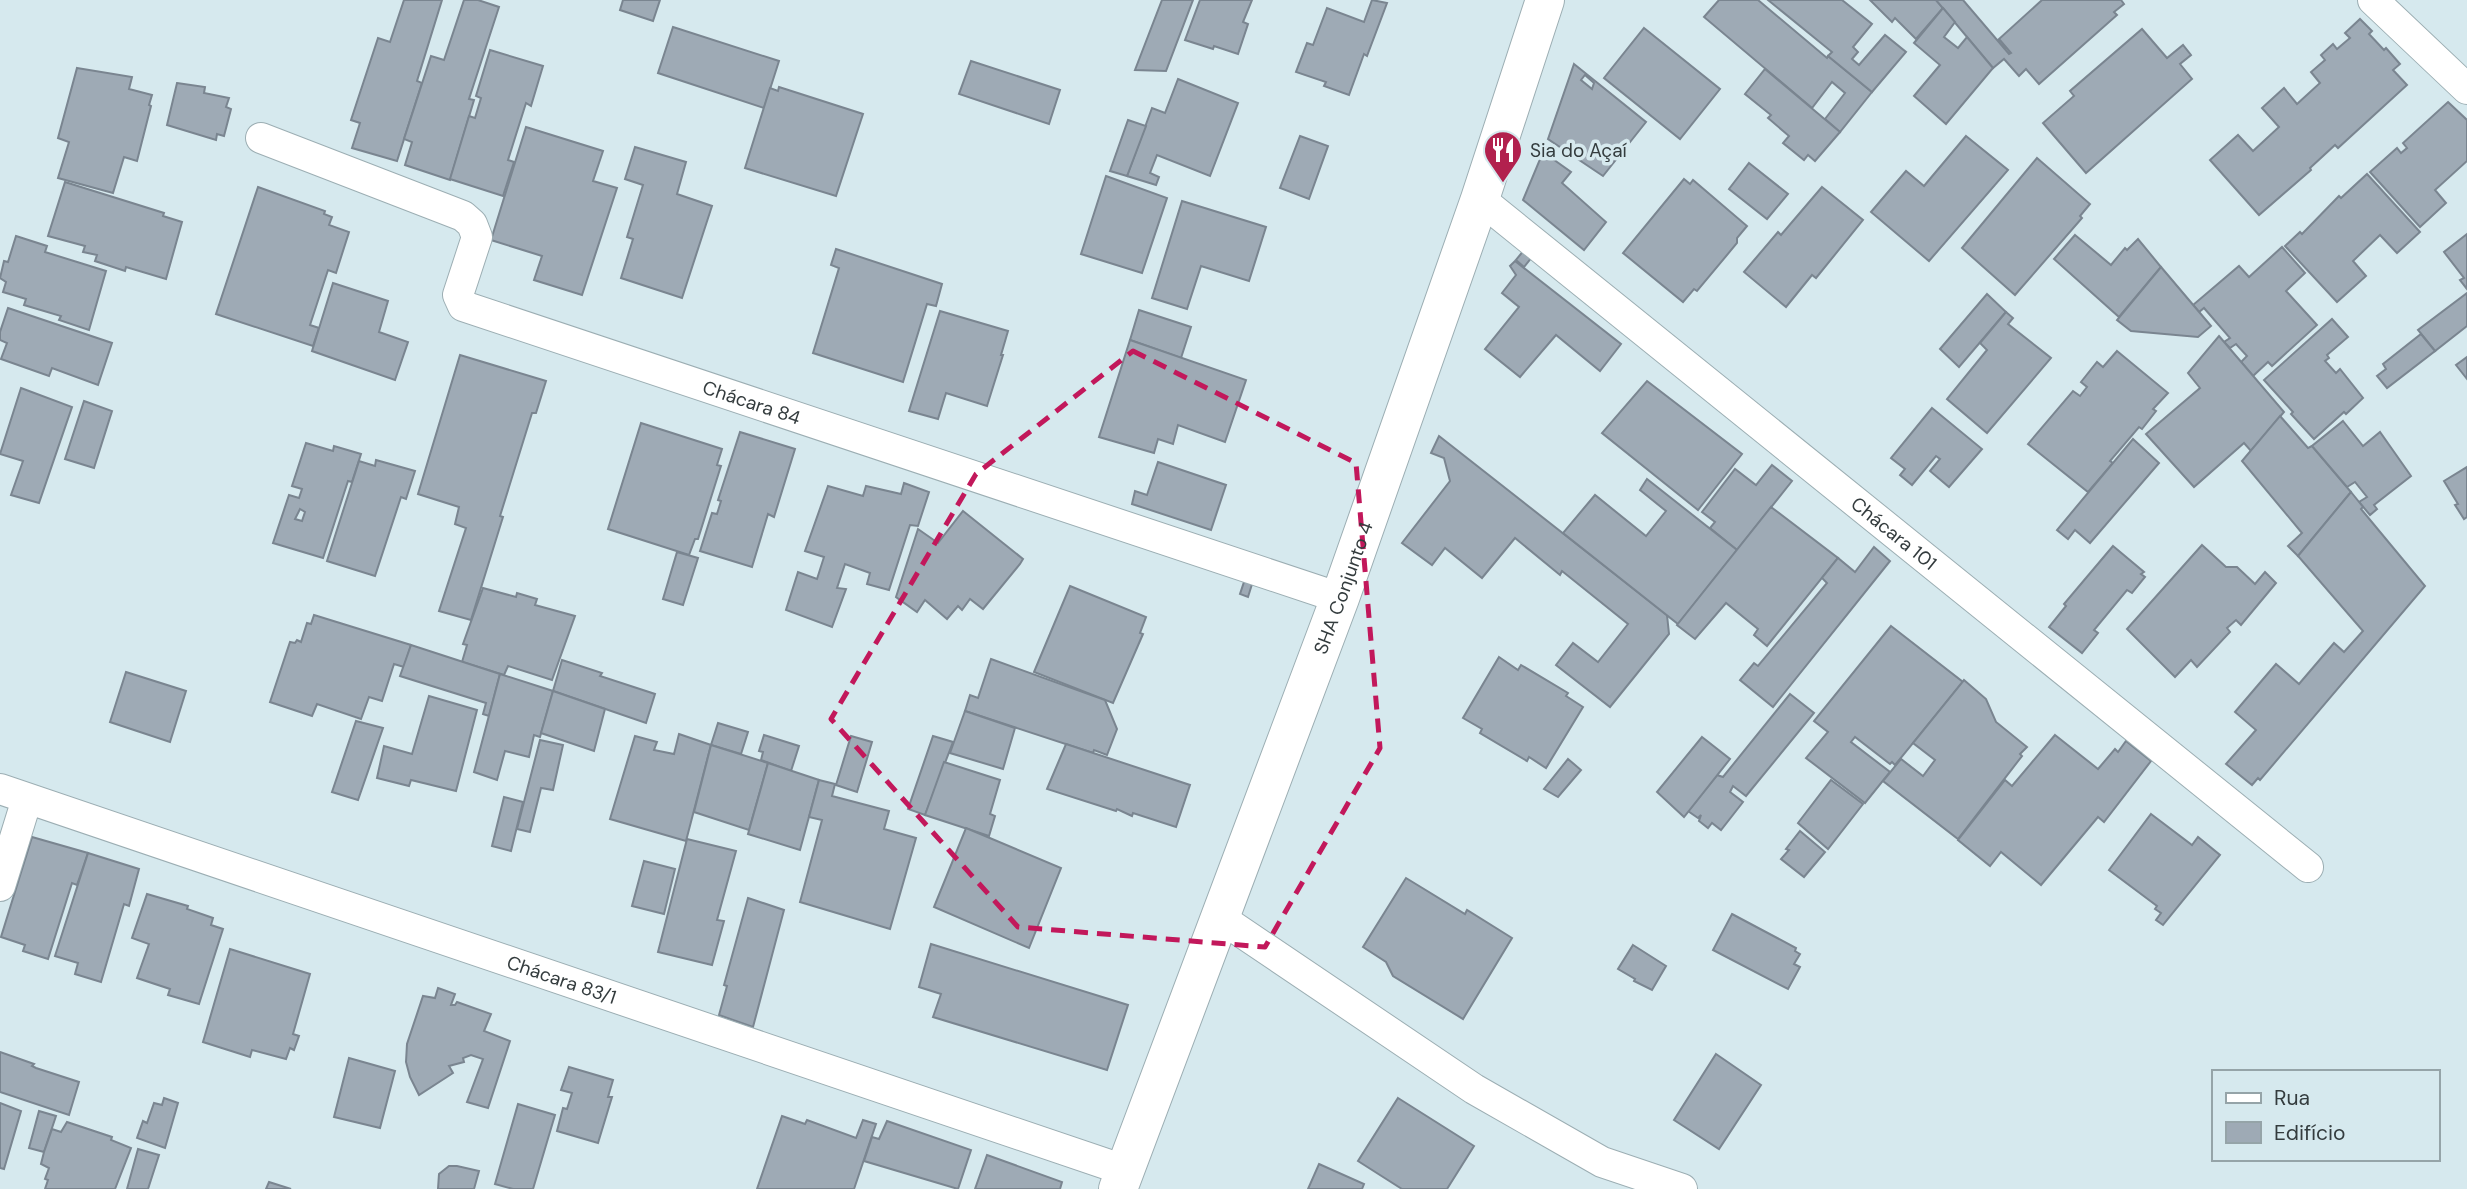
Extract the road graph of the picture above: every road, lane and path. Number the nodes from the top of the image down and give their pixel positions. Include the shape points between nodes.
1 (1545, 0) edge
2 (2373, 0) edge
3 (2467, 89) edge
4 (261, 138) dead end
5 (1480, 199) junction
6 (1340, 598) junction
7 (14, 794) edge
8 (2308, 867) dead end
9 (0, 886) edge
10 (1219, 917) junction
11 (1121, 1180) edge
12 (1682, 1189) edge

1 - 5 street, SHA Conjunto 4
2 - 3 street
4 - 6 street, Chácara 84 via 463,216 477,237 458,295 463,306
5 - 6 street, SHA Conjunto 4
5 - 8 street, Chácara 101
6 - 10 street, SHA Conjunto 4
7 - 9 street
7 - 11 street, Chácara 83/1
10 - 11 street, SHA Conjunto 4
10 - 12 street via 1474,1089 1602,1162

